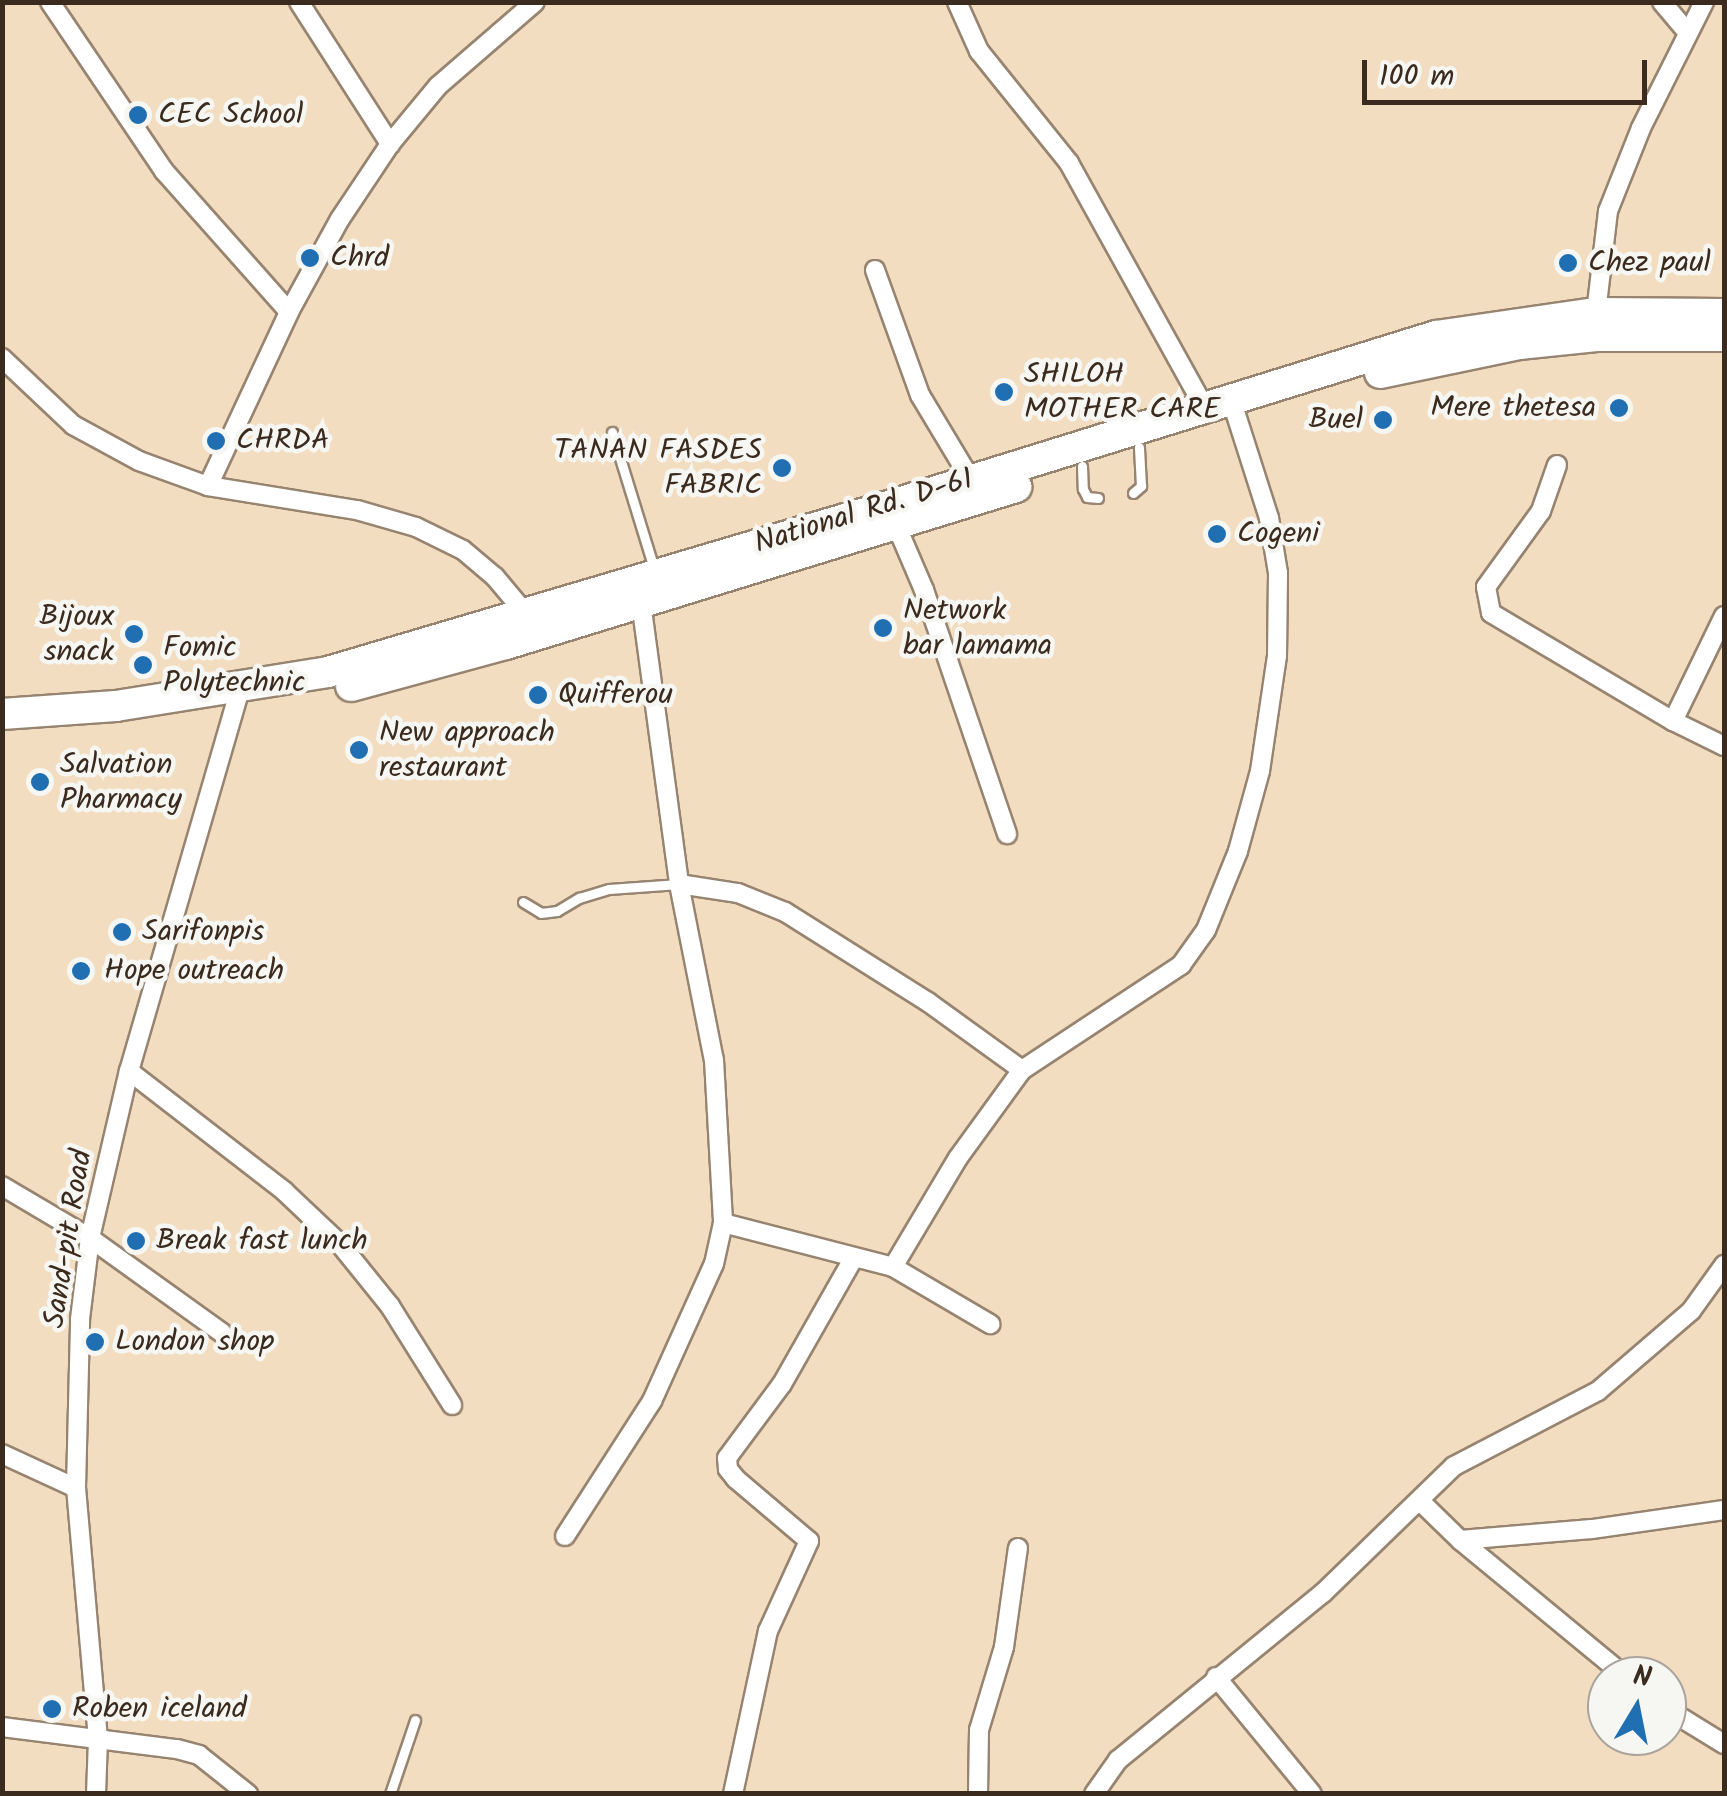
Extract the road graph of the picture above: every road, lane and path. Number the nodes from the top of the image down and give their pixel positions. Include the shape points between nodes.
1 (50, 2) edge
2 (299, 2) edge
3 (535, 2) edge
4 (957, 2) edge
5 (1662, 2) edge
6 (1704, 2) edge
7 (1687, 32) junction
8 (390, 144) junction
9 (875, 270) dead end
10 (288, 312) junction
11 (1596, 312) junction
12 (1724, 314) edge
13 (1724, 336) edge
14 (2, 358) edge
15 (1225, 408) junction
16 (612, 432) dead end
17 (1139, 447) junction
18 (1556, 465) dead end
19 (1082, 466) junction
20 (971, 480) junction
21 (208, 486) junction
22 (1133, 493) dead end
23 (1098, 498) dead end
24 (897, 527) junction
25 (656, 574) junction
26 (641, 602) junction
27 (526, 614) junction
28 (1724, 616) edge
29 (237, 700) junction
30 (2, 714) edge
31 (1673, 721) junction
32 (2, 734) edge
33 (1724, 746) edge
34 (1007, 834) dead end
35 (678, 884) junction
36 (523, 902) dead end
37 (1022, 1070) junction
38 (129, 1071) junction
39 (2, 1186) edge
40 (722, 1223) junction
41 (90, 1238) junction
42 (853, 1258) junction
43 (1724, 1265) edge
44 (893, 1267) junction
45 (990, 1324) dead end
46 (222, 1332) dead end
47 (452, 1405) dead end
48 (2, 1454) edge
49 (76, 1488) junction
50 (1420, 1501) junction
51 (1724, 1510) edge
52 (566, 1536) dead end
53 (1460, 1540) junction
54 (1018, 1548) dead end
55 (1601, 1656) edge
56 (1216, 1677) junction
57 (415, 1720) dead end
58 (1687, 1721) edge
59 (2, 1727) edge
60 (98, 1739) junction
61 (1724, 1744) edge
62 (96, 1794) edge
63 (248, 1794) edge
64 (390, 1794) edge
65 (733, 1794) edge
66 (978, 1794) edge
67 (1094, 1794) edge
68 (1312, 1794) edge

1 - 10 street via 164,171
2 - 8 street
3 - 8 street via 438,86
4 - 15 street via 979,50 1070,163
5 - 7 street
6 - 7 street
7 - 11 street via 1608,211
8 - 10 street
9 - 20 street via 920,395
10 - 21 street
11 - 12 highway, National Rd. D-61
11 - 15 highway, National Rd. D-61 via 1436,336
13 - 15 highway, National Rd. D-61 via 1597,336 1443,356
14 - 21 street via 74,425 139,461
15 - 17 highway, National Rd. D-61
15 - 20 highway, National Rd. D-61
15 - 37 street via 1269,518 1278,574 1276,656 1260,771 1238,851 1206,930 1181,965
16 - 25 lane
17 - 19 highway, National Rd. D-61
17 - 22 lane via 1141,486
18 - 31 street via 1540,511 1486,587 1491,613
19 - 23 lane via 1087,497
19 - 24 highway, National Rd. D-61
20 - 25 highway, National Rd. D-61
21 - 27 street via 357,510 416,527 463,550
24 - 26 highway, National Rd. D-61
24 - 34 street
25 - 27 highway, National Rd. D-61
26 - 29 highway, National Rd. D-61 via 342,688
26 - 35 street
27 - 29 highway, National Rd. D-61
28 - 31 street
29 - 30 highway, National Rd. D-61
29 - 32 highway, National Rd. D-61
29 - 38 street, Sand-pit Road
31 - 33 street
35 - 36 lane via 609,889 556,912
35 - 37 street via 738,893 785,912
35 - 40 street via 714,1060
37 - 44 street via 958,1158
38 - 41 street, Sand-pit Road
38 - 47 street via 284,1191 340,1244 390,1306
39 - 41 street
40 - 42 street
40 - 52 street via 714,1264 652,1401
41 - 46 street
41 - 49 street, Sand-pit Road via 80,1320
42 - 44 street
42 - 65 street via 782,1384 727,1458 736,1478 809,1541 768,1630
43 - 50 street via 1690,1311 1598,1391 1454,1466
44 - 45 street
48 - 49 street
49 - 60 street, Sand-pit Road
50 - 53 street
50 - 56 street via 1324,1593
51 - 53 street
53 - 55 street
54 - 66 street via 1004,1647 979,1730
56 - 67 street via 1118,1760
56 - 68 street
57 - 64 lane
58 - 61 street
59 - 60 street
60 - 62 street, Sand-pit Road
60 - 63 street via 198,1755

